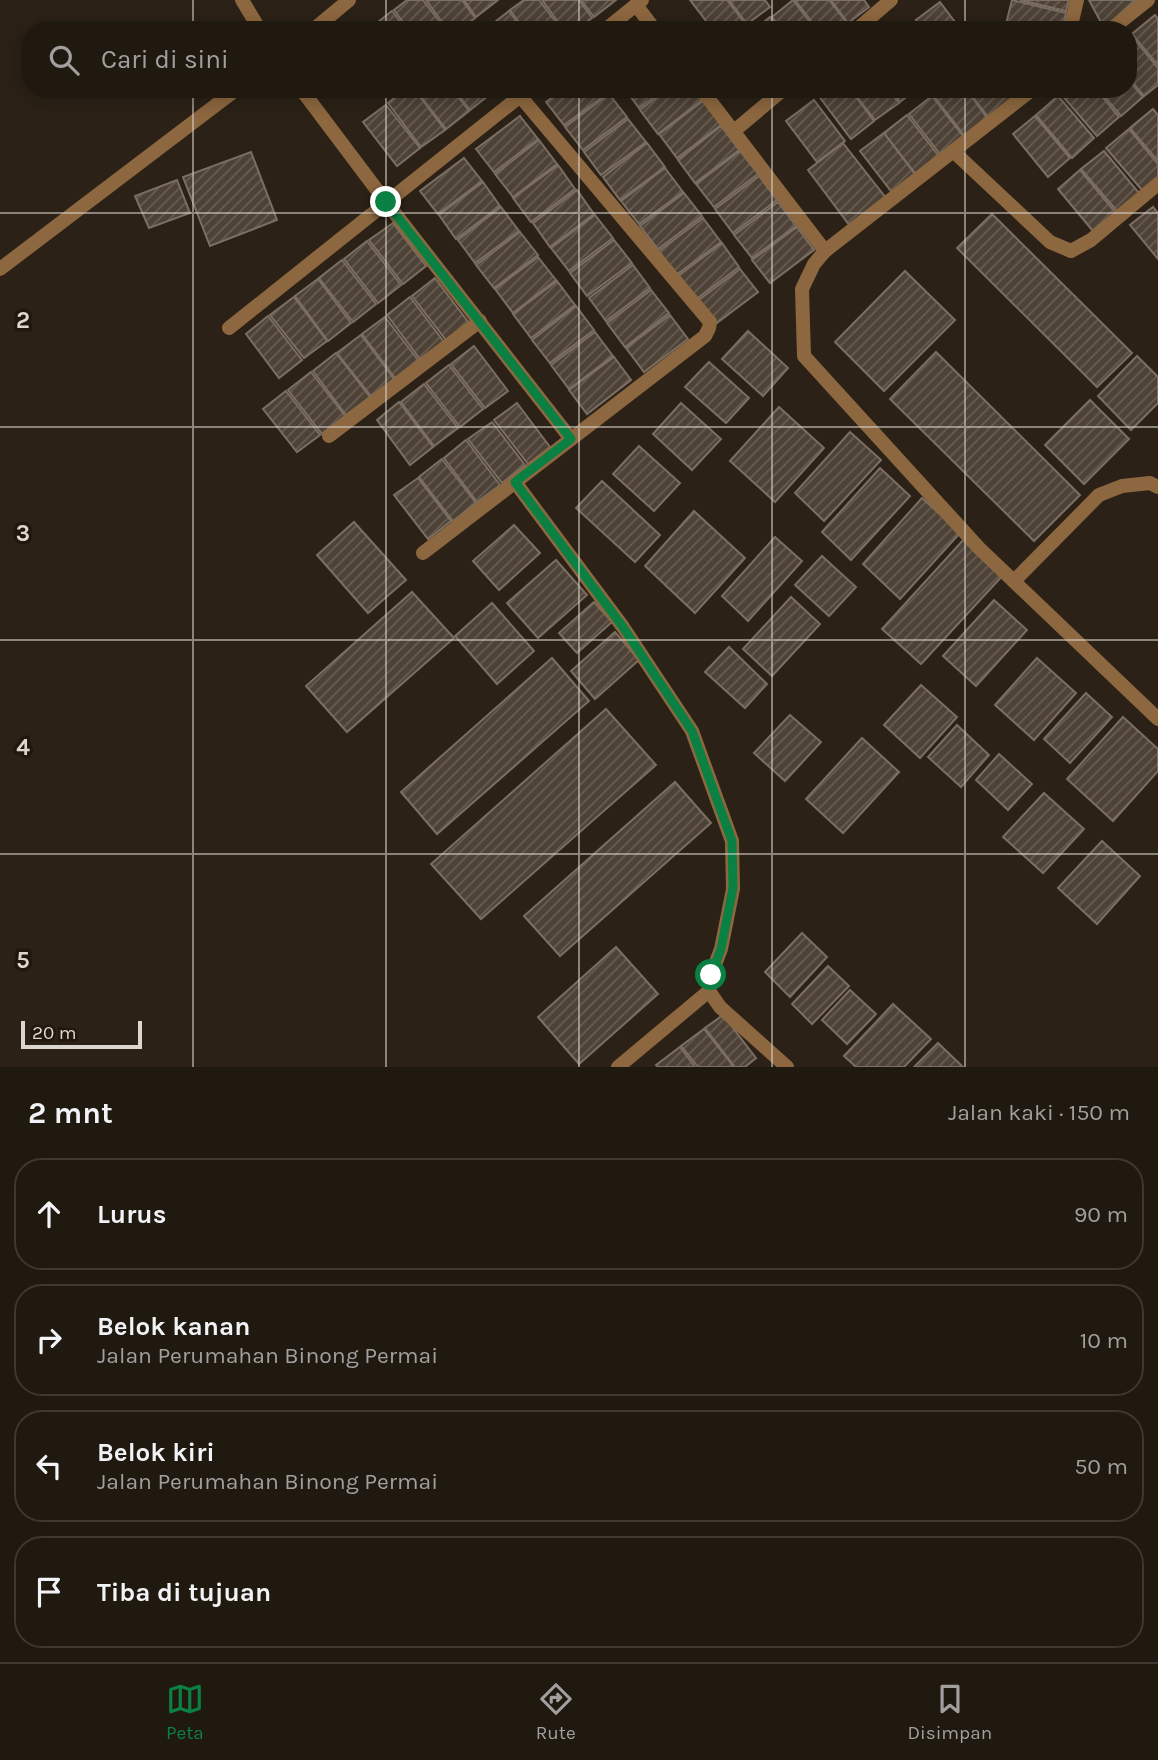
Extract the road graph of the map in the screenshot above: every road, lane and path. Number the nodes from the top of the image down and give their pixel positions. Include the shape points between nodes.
1 (242, 0) edge
2 (349, 0) edge
3 (891, 0) edge
4 (1077, 0) edge
5 (1148, 0) edge
6 (639, 3) edge
7 (255, 21) edge
8 (324, 21) edge
9 (616, 21) edge
10 (650, 21) edge
11 (866, 21) edge
12 (1072, 21) edge
13 (1121, 21) edge
14 (225, 98) edge
15 (308, 98) edge
16 (519, 98) edge
17 (529, 98) edge
18 (708, 98) edge
19 (773, 98) edge
20 (1022, 98) edge
21 (734, 131) junction
22 (953, 151) junction
23 (1158, 184) edge
24 (386, 202) junction
25 (825, 251) junction
26 (0, 268) edge
27 (480, 321) junction
28 (229, 328) dead end
29 (328, 436) dead end
30 (571, 439) junction
31 (515, 482) junction
32 (1158, 487) edge
33 (423, 552) dead end
34 (1014, 580) junction
35 (1158, 719) edge
36 (709, 991) junction
37 (618, 1067) edge
38 (787, 1067) edge

1 - 7 street
2 - 8 street
3 - 11 street
4 - 12 street
5 - 13 street
6 - 9 street
6 - 10 street
14 - 26 street
15 - 24 street
16 - 24 street
17 - 30 street via 710,322 705,336
18 - 21 street
19 - 21 street
20 - 22 street
21 - 25 street
22 - 23 street via 1050,242 1072,251
22 - 25 street
24 - 27 street
24 - 28 street
25 - 34 street via 802,289 804,356 979,548
27 - 29 street
27 - 30 street
30 - 31 street
31 - 33 street
31 - 36 street via 623,627 692,731 732,841 733,888
32 - 34 street via 1122,486 1100,495
34 - 35 street
36 - 37 street
36 - 38 street via 720,1007

